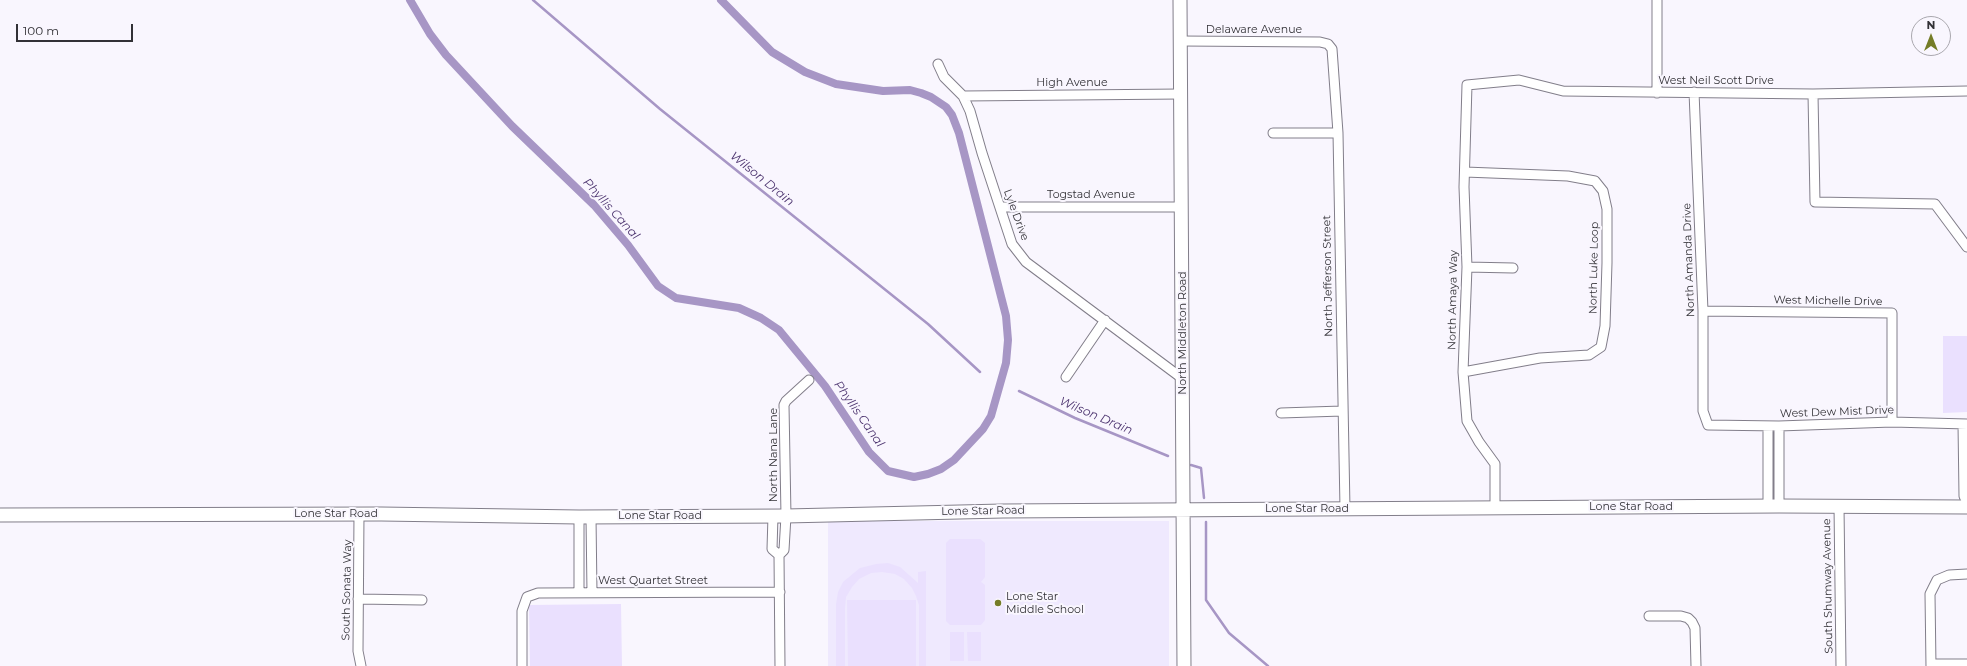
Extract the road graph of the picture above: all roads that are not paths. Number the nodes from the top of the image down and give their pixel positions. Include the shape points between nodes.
1 (1180, 0) edge
2 (1657, 0) edge
3 (1181, 41) junction
4 (1328, 44) joint
5 (938, 64) dead end
6 (1467, 85) joint
7 (1967, 91) edge
8 (1694, 92) junction
9 (1657, 93) junction
10 (1181, 94) junction
11 (1813, 94) junction
12 (963, 96) junction
13 (1273, 133) dead end
14 (1338, 133) junction
15 (1465, 172) junction
16 (1000, 207) junction
17 (1182, 207) junction
18 (1967, 247) edge
19 (1467, 267) junction
20 (1513, 268) dead end
21 (1703, 311) junction
22 (1105, 320) junction
23 (1464, 372) junction
24 (1066, 377) dead end
25 (1183, 379) junction
26 (809, 380) dead end
27 (1342, 411) junction
28 (1281, 413) dead end
29 (1892, 422) junction
30 (1965, 424) edge
31 (1708, 425) joint
32 (1768, 426) junction
33 (1780, 426) junction
34 (1967, 503) edge
35 (1774, 506) junction
36 (1839, 506) junction
37 (1496, 507) junction
38 (1967, 507) edge
39 (1345, 509) junction
40 (1184, 510) junction
41 (359, 514) junction
42 (0, 515) edge
43 (779, 516) junction
44 (585, 517) junction
45 (779, 555) junction
46 (1967, 574) edge
47 (780, 592) junction
48 (579, 593) junction
49 (592, 593) junction
50 (358, 599) junction
51 (422, 600) dead end
52 (1649, 616) dead end
53 (1967, 664) edge
54 (1931, 665) edge
55 (361, 666) edge
56 (522, 666) edge
57 (780, 666) edge
58 (1184, 666) edge
59 (1696, 666) edge
60 (1841, 666) edge

1 - 3 main road, North Middleton Road
2 - 9 street
3 - 4 street, Delaware Avenue
3 - 10 main road, North Middleton Road
4 - 14 street, North Jefferson Street via 1332,49 1335,71
5 - 12 street, Lyle Drive via 944,77
6 - 9 street, West Neil Scott Drive via 1519,80 1563,91
6 - 15 street, North Amaya Way
7 - 11 street, West Neil Scott Drive
8 - 9 street, West Neil Scott Drive
8 - 11 street, West Neil Scott Drive
8 - 21 street, North Amanda Drive
10 - 12 street, High Avenue
10 - 17 main road, North Middleton Road
11 - 18 street via 1815,202 1935,204
12 - 16 street, Lyle Drive
13 - 14 street
14 - 27 street, North Jefferson Street
15 - 19 street, North Amaya Way
15 - 23 street, North Luke Loop via 1568,176 1595,181 1603,191 1607,209 1607,263 1605,326 1601,347 1589,355 1540,358
16 - 17 street, Togstad Avenue
16 - 22 street, Lyle Drive via 1012,244 1026,262
17 - 25 main road, North Middleton Road
19 - 20 street
19 - 23 street, North Amaya Way
21 - 29 street, West Michelle Drive via 1892,313
21 - 31 street, North Amanda Drive via 1703,411
22 - 24 street
22 - 25 street, Lyle Drive
23 - 37 street, North Amaya Way via 1468,421 1495,464
25 - 40 main road, North Middleton Road
26 - 43 street, North Nana Lane via 784,405
27 - 28 street
27 - 39 street, North Jefferson Street
29 - 30 street, West Dew Mist Drive
29 - 33 street, West Dew Mist Drive
30 - 34 street via 1964,496
31 - 32 street, West Dew Mist Drive
32 - 33 street, West Dew Mist Drive
32 - 35 street
33 - 35 street
35 - 36 main road, Lone Star Road
35 - 37 main road, Lone Star Road
36 - 38 main road, Lone Star Road
36 - 60 street, South Shumway Avenue
37 - 39 main road, Lone Star Road
39 - 40 main road, Lone Star Road
40 - 43 main road, Lone Star Road
40 - 58 main road, North Middleton Road
41 - 42 main road, Lone Star Road
41 - 44 main road, Lone Star Road
41 - 50 street, South Sonata Way
43 - 44 main road, Lone Star Road
43 - 45 street via 784,550
43 - 45 street via 772,549
44 - 48 street
44 - 49 street
45 - 47 street
46 - 54 street via 1949,574 1937,580 1930,594
47 - 49 street, West Quartet Street
47 - 57 street
48 - 49 street, West Quartet Street
48 - 56 street, West Quartet Street via 538,593 527,597 522,611
50 - 51 street
50 - 55 street, South Sonata Way via 358,651
52 - 59 street via 1688,618 1695,628
53 - 54 street

